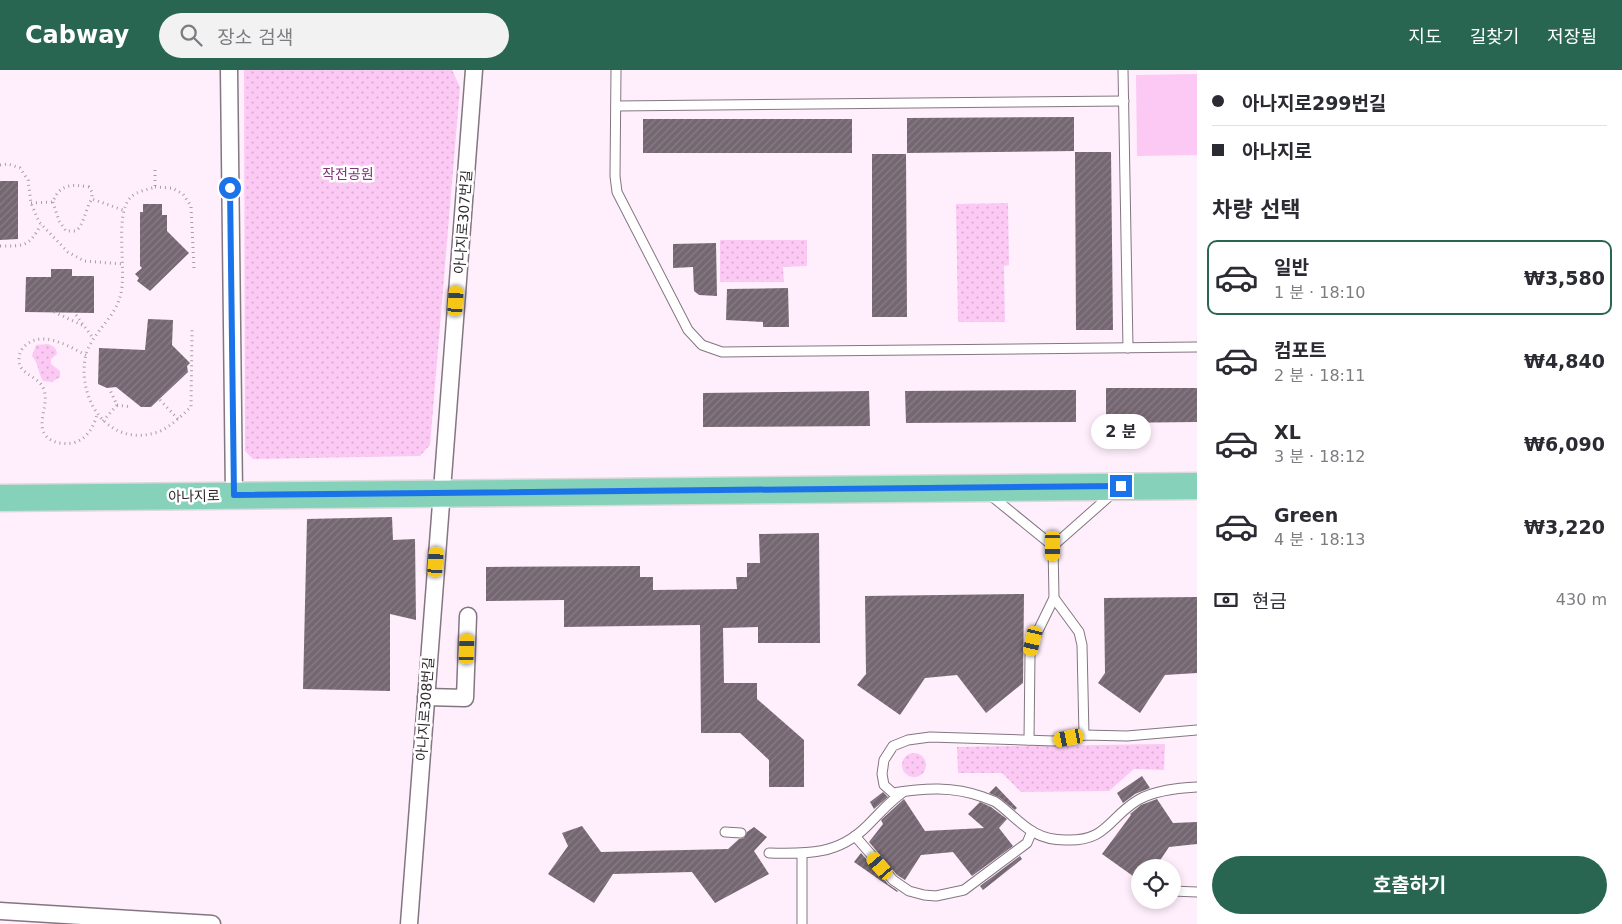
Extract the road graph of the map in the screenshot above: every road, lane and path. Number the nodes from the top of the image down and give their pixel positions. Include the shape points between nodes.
1 (229, 70) edge
2 (474, 70) edge
3 (616, 70) edge
4 (1123, 70) edge
5 (1124, 100) junction
6 (616, 106) junction
7 (0, 164) edge
8 (155, 170) dead end
9 (155, 187) junction
10 (92, 199) junction
11 (31, 202) junction
12 (53, 202) junction
13 (123, 210) junction
14 (41, 224) junction
15 (0, 246) edge
16 (122, 264) junction
17 (194, 270) dead end
18 (54, 312) dead end
19 (76, 315) dead end
20 (84, 326) junction
21 (192, 330) dead end
22 (93, 339) junction
23 (1197, 347) edge
24 (1128, 348) junction
25 (86, 355) junction
26 (110, 390) dead end
27 (160, 400) dead end
28 (117, 404) junction
29 (130, 407) dead end
30 (98, 415) junction
31 (178, 419) junction
32 (103, 421) junction
33 (1121, 486) junction
34 (1197, 486) edge
35 (981, 488) junction
36 (442, 493) junction
37 (234, 495) junction
38 (0, 498) edge
39 (1053, 546) junction
40 (1054, 598) junction
41 (468, 616) dead end
42 (426, 697) junction
43 (1197, 730) edge
44 (1084, 735) junction
45 (1029, 740) junction
46 (1197, 787) edge
47 (906, 791) junction
48 (1032, 831) junction
49 (725, 832) dead end
50 (741, 833) dead end
51 (855, 836) junction
52 (769, 853) dead end
53 (802, 854) junction
54 (1181, 891) edge
55 (1197, 892) edge
56 (0, 911) edge
57 (212, 924) edge
58 (409, 924) edge
59 (802, 924) edge

1 - 37 street
2 - 36 street, 아나지로307번길
3 - 6 lane
4 - 5 lane
5 - 6 lane
5 - 24 lane
6 - 24 lane via 617,192 688,330 702,345 722,352
7 - 11 path via 20,168 28,180
8 - 9 path
9 - 13 path via 131,197
9 - 17 path via 172,188 183,194 191,206
10 - 12 path via 88,187 68,186 56,193
10 - 12 path via 76,231 66,231
10 - 13 path
11 - 12 path
11 - 14 path
13 - 16 path
14 - 15 path via 28,243
14 - 16 path via 68,252 84,261
16 - 22 path via 121,296
18 - 20 path
19 - 20 path
20 - 22 path
21 - 31 path via 191,407
22 - 25 path
23 - 24 lane
25 - 30 path via 84,376 87,392
25 - 30 path via 58,341 38,339 24,347 19,358 20,366 44,390 41,422 49,439 57,443 75,442 92,429
26 - 28 path
27 - 31 path
28 - 29 path
28 - 32 path
30 - 32 path
31 - 32 path via 158,432 141,435 113,429
33 - 34 main road, 아나지로
33 - 35 main road, 아나지로
33 - 39 lane
35 - 36 main road, 아나지로
35 - 39 lane
36 - 37 main road, 아나지로
36 - 42 street, 아나지로308번길
37 - 38 main road, 아나지로
39 - 40 lane
40 - 44 lane via 1079,632 1082,645
40 - 45 lane via 1033,641 1030,655
41 - 42 street via 465,698
42 - 58 street, 아나지로308번길
43 - 44 lane via 1127,736
44 - 45 lane via 1054,741
45 - 47 lane via 930,737 893,746 884,760 884,785 893,793
46 - 48 lane via 1167,790 1141,799 1107,828 1082,840 1042,837
47 - 48 lane via 941,788 975,794 995,802
47 - 51 lane via 888,803
48 - 51 lane via 1027,843 964,890 936,896 909,891 893,880
49 - 50 lane
51 - 53 lane via 828,850
52 - 53 lane
53 - 59 lane
54 - 55 lane
56 - 57 street

